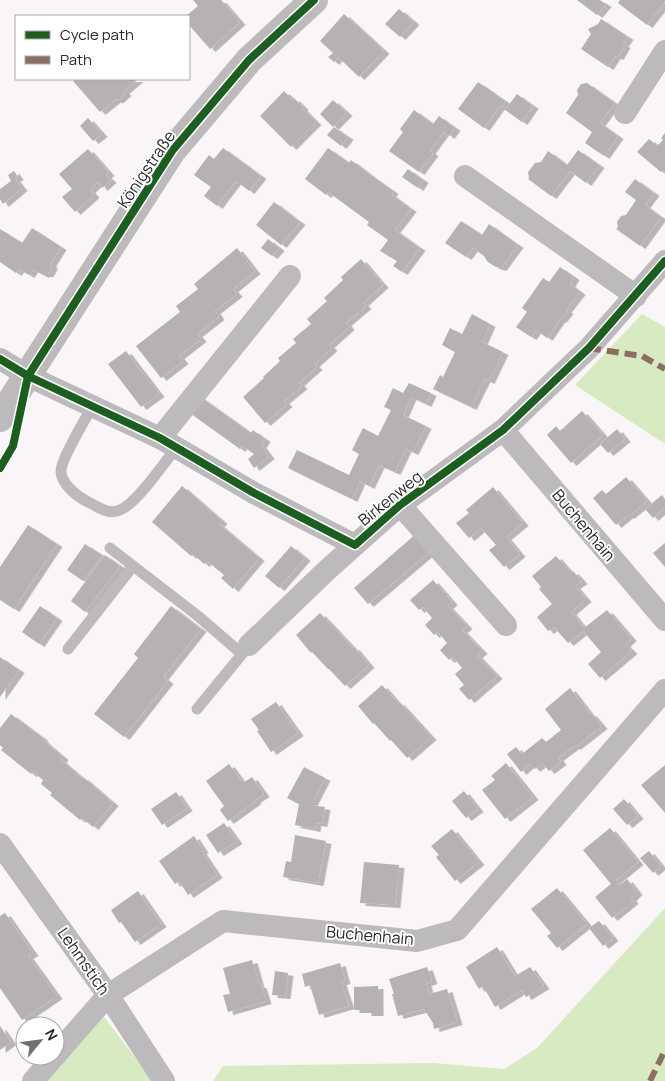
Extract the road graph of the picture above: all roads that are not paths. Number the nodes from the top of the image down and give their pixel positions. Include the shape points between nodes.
1 (314, 0) edge
2 (665, 51) edge
3 (625, 113) dead end
4 (465, 176) dead end
5 (665, 261) edge
6 (290, 276) dead end
7 (636, 296) junction
8 (0, 359) edge
9 (28, 376) junction
10 (92, 406) junction
11 (0, 418) edge
12 (503, 430) junction
13 (168, 443) junction
14 (400, 505) junction
15 (355, 545) junction
16 (110, 548) dead end
17 (133, 566) junction
18 (665, 620) edge
19 (506, 626) dead end
20 (68, 648) dead end
21 (246, 649) junction
22 (665, 690) edge
23 (197, 710) dead end
24 (0, 844) edge
25 (108, 995) junction
26 (33, 1081) edge
27 (164, 1081) edge

1 - 9 main road, Königstraße via 249,60 172,151
2 - 3 street
4 - 7 street
5 - 7 street, Birkenweg
6 - 13 street
7 - 12 street, Birkenweg via 589,348
8 - 9 street, Birkenweg
9 - 10 street, Birkenweg
9 - 11 main road, Königstraße
10 - 13 street, Birkenweg
10 - 13 lane via 65,457 61,472 66,484 78,497 108,512 120,510 136,498
12 - 14 street, Birkenweg
12 - 18 street, Buchenhain
13 - 15 street, Birkenweg via 254,493
14 - 15 street, Birkenweg
14 - 19 street, Birkenweg
15 - 21 street, Birkenweg
16 - 17 lane
17 - 20 lane
17 - 21 lane
21 - 23 lane
22 - 25 street, Buchenhain via 457,930 417,941 223,921
24 - 25 street, Lehmstich
25 - 26 street, Buchenhain
25 - 27 street, Lehmstich

